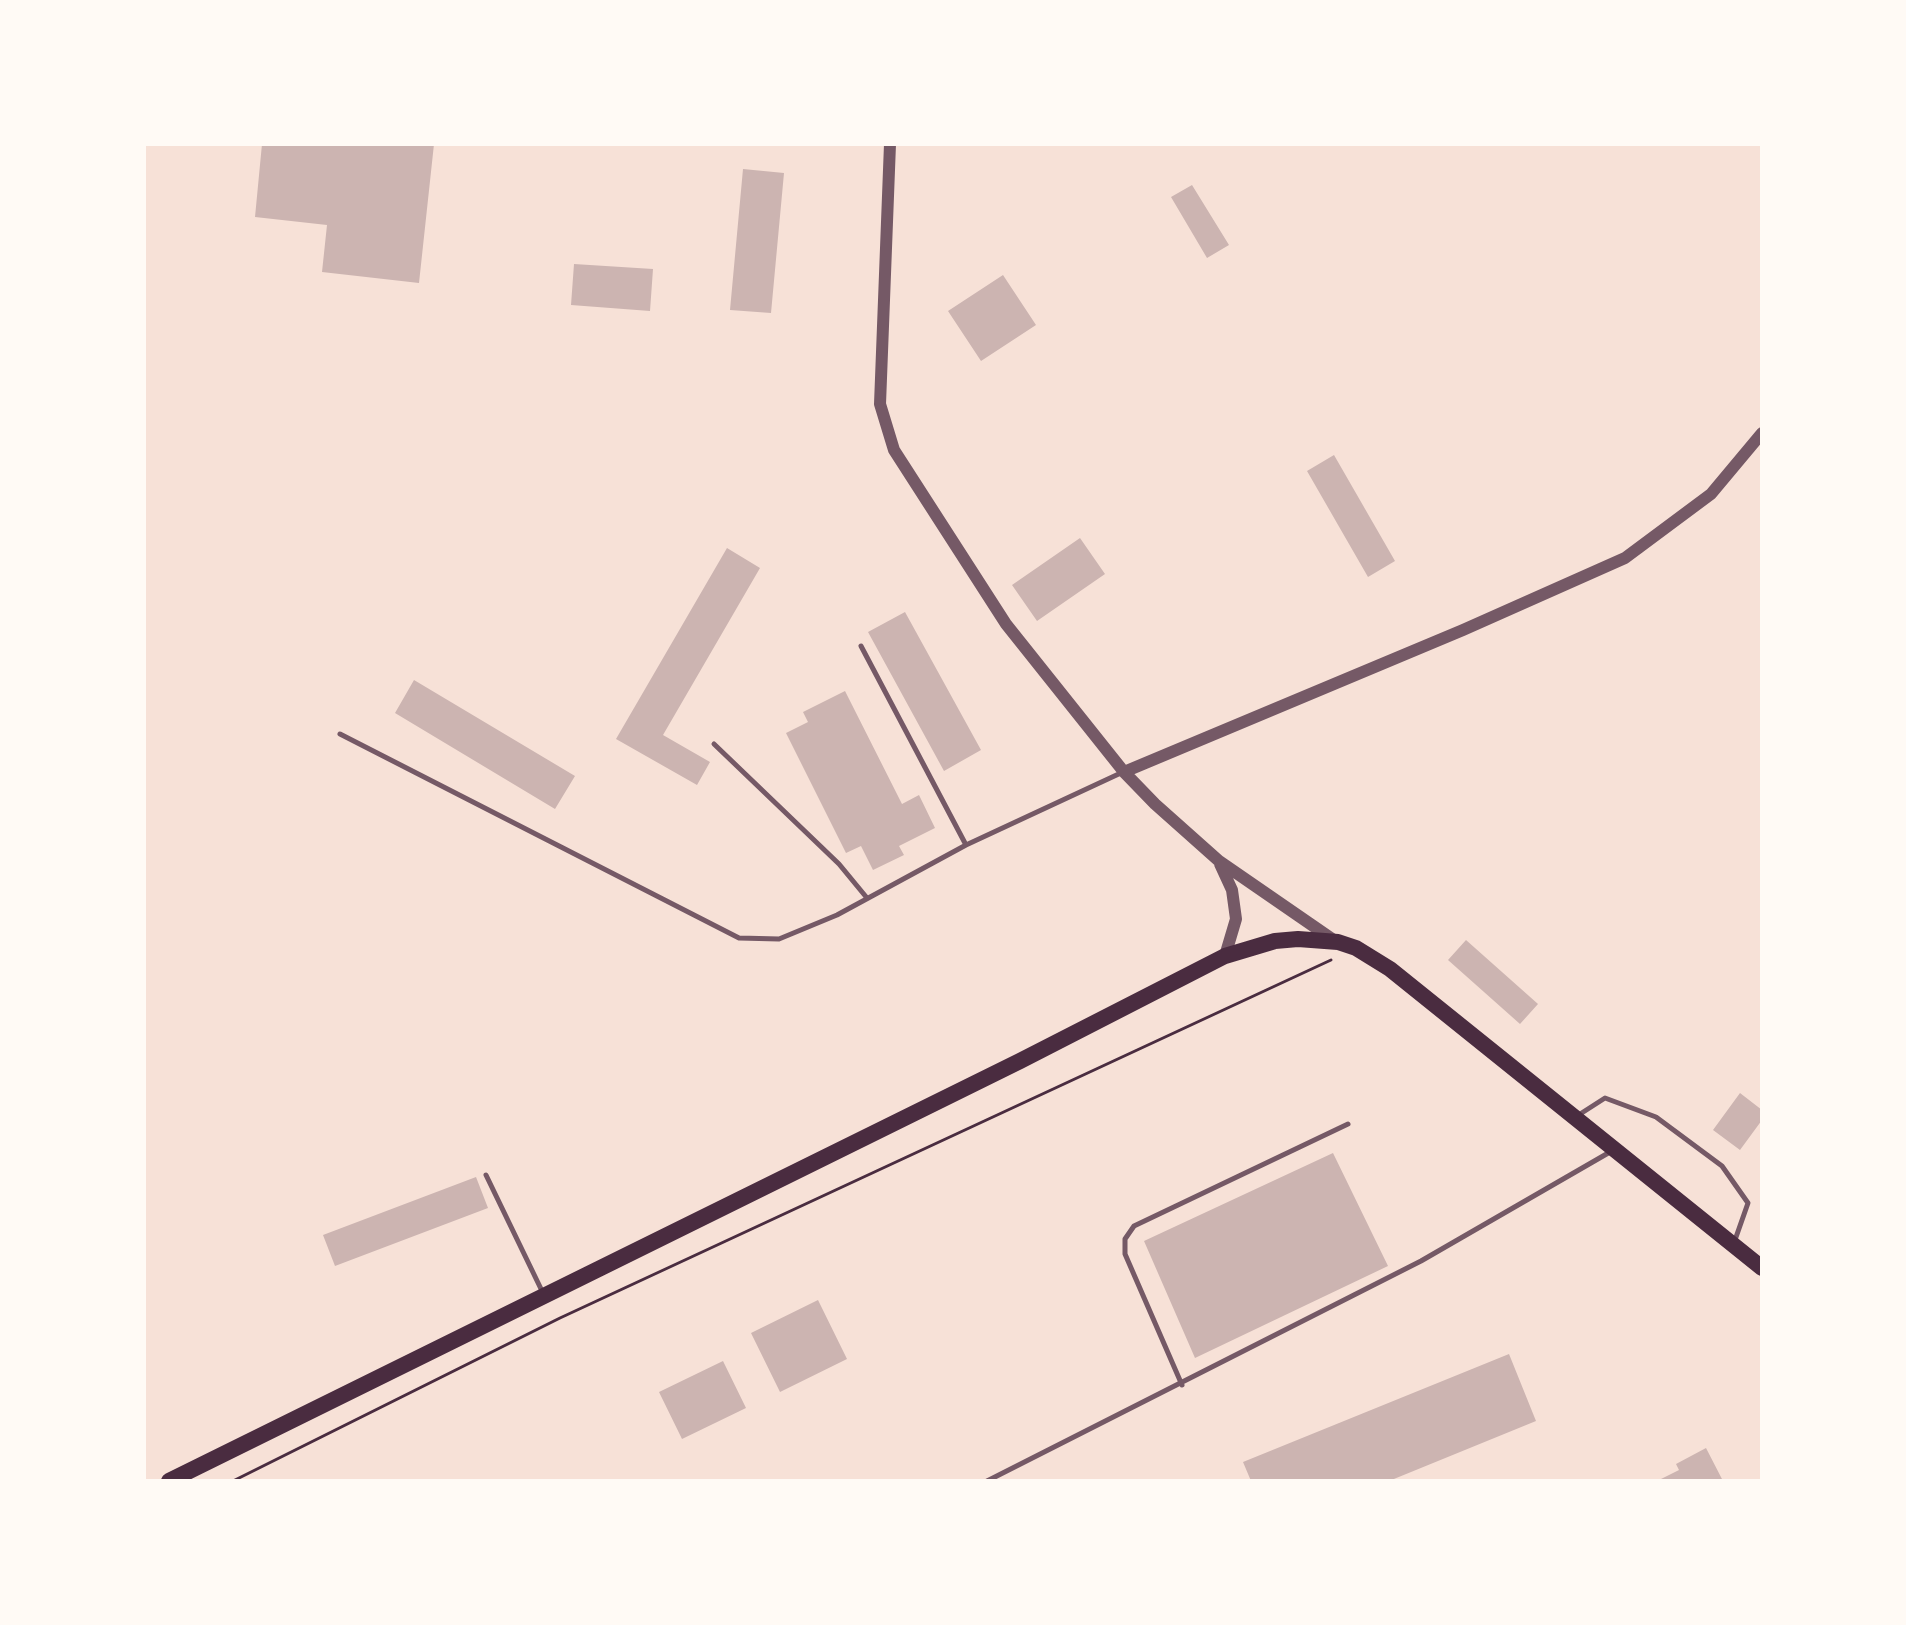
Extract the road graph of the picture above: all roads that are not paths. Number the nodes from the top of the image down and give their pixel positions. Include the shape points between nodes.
1 (890, 144) edge
2 (1762, 433) edge
3 (861, 646) dead end
4 (340, 734) dead end
5 (714, 744) dead end
6 (1124, 772) junction
7 (966, 845) junction
8 (1219, 861) junction
9 (867, 898) junction
10 (1338, 942) junction
11 (1225, 956) junction
12 (1574, 1118) junction
13 (1348, 1124) dead end
14 (1614, 1150) junction
15 (486, 1175) dead end
16 (1733, 1245) junction
17 (1762, 1268) edge
18 (544, 1296) junction
19 (1182, 1385) junction
20 (169, 1481) edge
21 (987, 1481) edge

1 - 6 street via 880,404 894,450 1006,624
2 - 6 street via 1711,494 1625,558
3 - 7 lane
4 - 9 lane via 739,938 779,939
5 - 9 lane via 839,864
6 - 7 lane
6 - 8 street
7 - 9 lane
8 - 10 street
8 - 11 street via 1232,890 1236,919
10 - 11 main road via 1275,941
10 - 12 main road via 1390,969
11 - 18 main road
12 - 14 main road
12 - 16 lane via 1605,1098 1656,1117 1722,1166 1748,1203
13 - 19 lane via 1134,1226 1125,1239 1125,1254
14 - 16 main road
14 - 19 lane via 1421,1261
15 - 18 lane
16 - 17 main road
18 - 20 main road
19 - 21 lane

